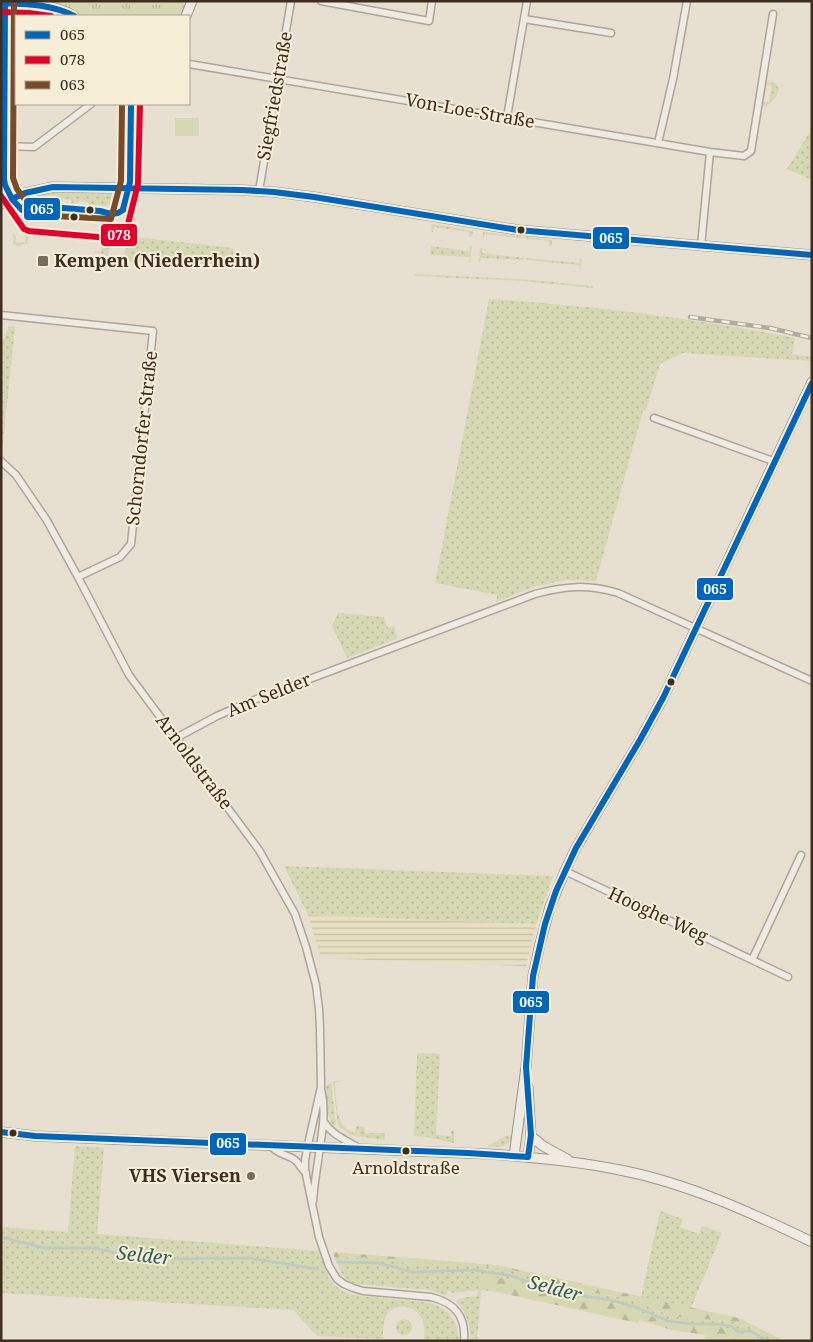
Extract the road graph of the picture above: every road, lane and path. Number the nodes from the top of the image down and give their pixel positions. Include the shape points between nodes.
1 (192, 1) edge
2 (291, 1) edge
3 (321, 1) edge
4 (432, 1) edge
5 (527, 1) edge
6 (687, 1) edge
7 (4, 2) edge
8 (772, 14) dead end
9 (72, 15) edge
10 (186, 15) edge
11 (524, 19) junction
12 (611, 33) dead end
13 (190, 64) edge
14 (278, 78) junction
15 (90, 105) edge
16 (131, 105) edge
17 (507, 117) junction
18 (658, 143) junction
19 (4, 146) junction
20 (710, 152) junction
21 (129, 188) junction
22 (259, 191) junction
23 (12, 199) junction
24 (1, 204) edge
25 (702, 246) junction
26 (812, 255) edge
27 (1, 315) edge
28 (812, 382) edge
29 (654, 418) dead end
30 (1, 461) edge
31 (773, 461) junction
32 (78, 577) junction
33 (696, 628) junction
34 (812, 681) edge
35 (176, 738) junction
36 (802, 855) dead end
37 (565, 871) junction
38 (752, 960) junction
39 (788, 977) dead end
40 (526, 1067) junction
41 (321, 1087) junction
42 (324, 1122) junction
43 (1, 1132) edge
44 (531, 1136) junction
45 (271, 1146) junction
46 (307, 1148) junction
47 (320, 1148) junction
48 (360, 1149) junction
49 (514, 1156) junction
50 (528, 1157) junction
51 (572, 1162) junction
52 (306, 1172) junction
53 (313, 1202) junction
54 (812, 1242) edge
55 (464, 1341) edge

1 - 10 street
2 - 14 street, Siegfriedstraße
3 - 4 street via 429,21
5 - 11 street
6 - 18 street
7 - 9 street via 50,6
7 - 19 street
8 - 20 street, Von-Loe-Straße via 751,151 744,156
11 - 12 street
11 - 17 street
13 - 14 street, Von-Loe-Straße
14 - 17 street, Von-Loe-Straße
14 - 22 street, Siegfriedstraße
15 - 19 street via 34,147
16 - 21 street
17 - 18 street, Von-Loe-Straße
18 - 20 street, Von-Loe-Straße
19 - 23 street via 5,185
20 - 25 street
21 - 22 street
21 - 23 street via 44,188
22 - 25 street via 518,230
23 - 24 street
25 - 26 street
27 - 32 street, Schorndorfer Straße via 153,331 131,544 120,557
28 - 31 street
29 - 31 street
30 - 32 street, Arnoldstraße via 16,475 46,520
31 - 33 street
32 - 35 street, Arnoldstraße via 129,674
33 - 34 street, Am Selder
33 - 35 street, Am Selder via 618,593 584,586 550,590 254,700
33 - 37 street via 653,716
35 - 41 street, Arnoldstraße via 259,850 295,914 320,1009
36 - 38 street
37 - 38 street, Hooghe Weg
37 - 40 street via 550,907 538,952
38 - 39 street, Hooghe Weg
40 - 44 street
40 - 49 street
41 - 42 street, Arnoldstraße
41 - 46 street, Arnoldstraße
42 - 47 street, Arnoldstraße
42 - 48 street via 335,1134
43 - 45 street
44 - 50 street
44 - 51 street
45 - 46 street
45 - 52 street via 276,1152 289,1156
46 - 47 street
46 - 52 street, Arnoldstraße
47 - 48 street
47 - 53 street, Arnoldstraße
48 - 49 street
49 - 50 street
50 - 51 street
51 - 54 street via 650,1177 697,1192
52 - 53 street, Arnoldstraße
53 - 55 street via 319,1237 337,1279 363,1291 442,1300 461,1317

